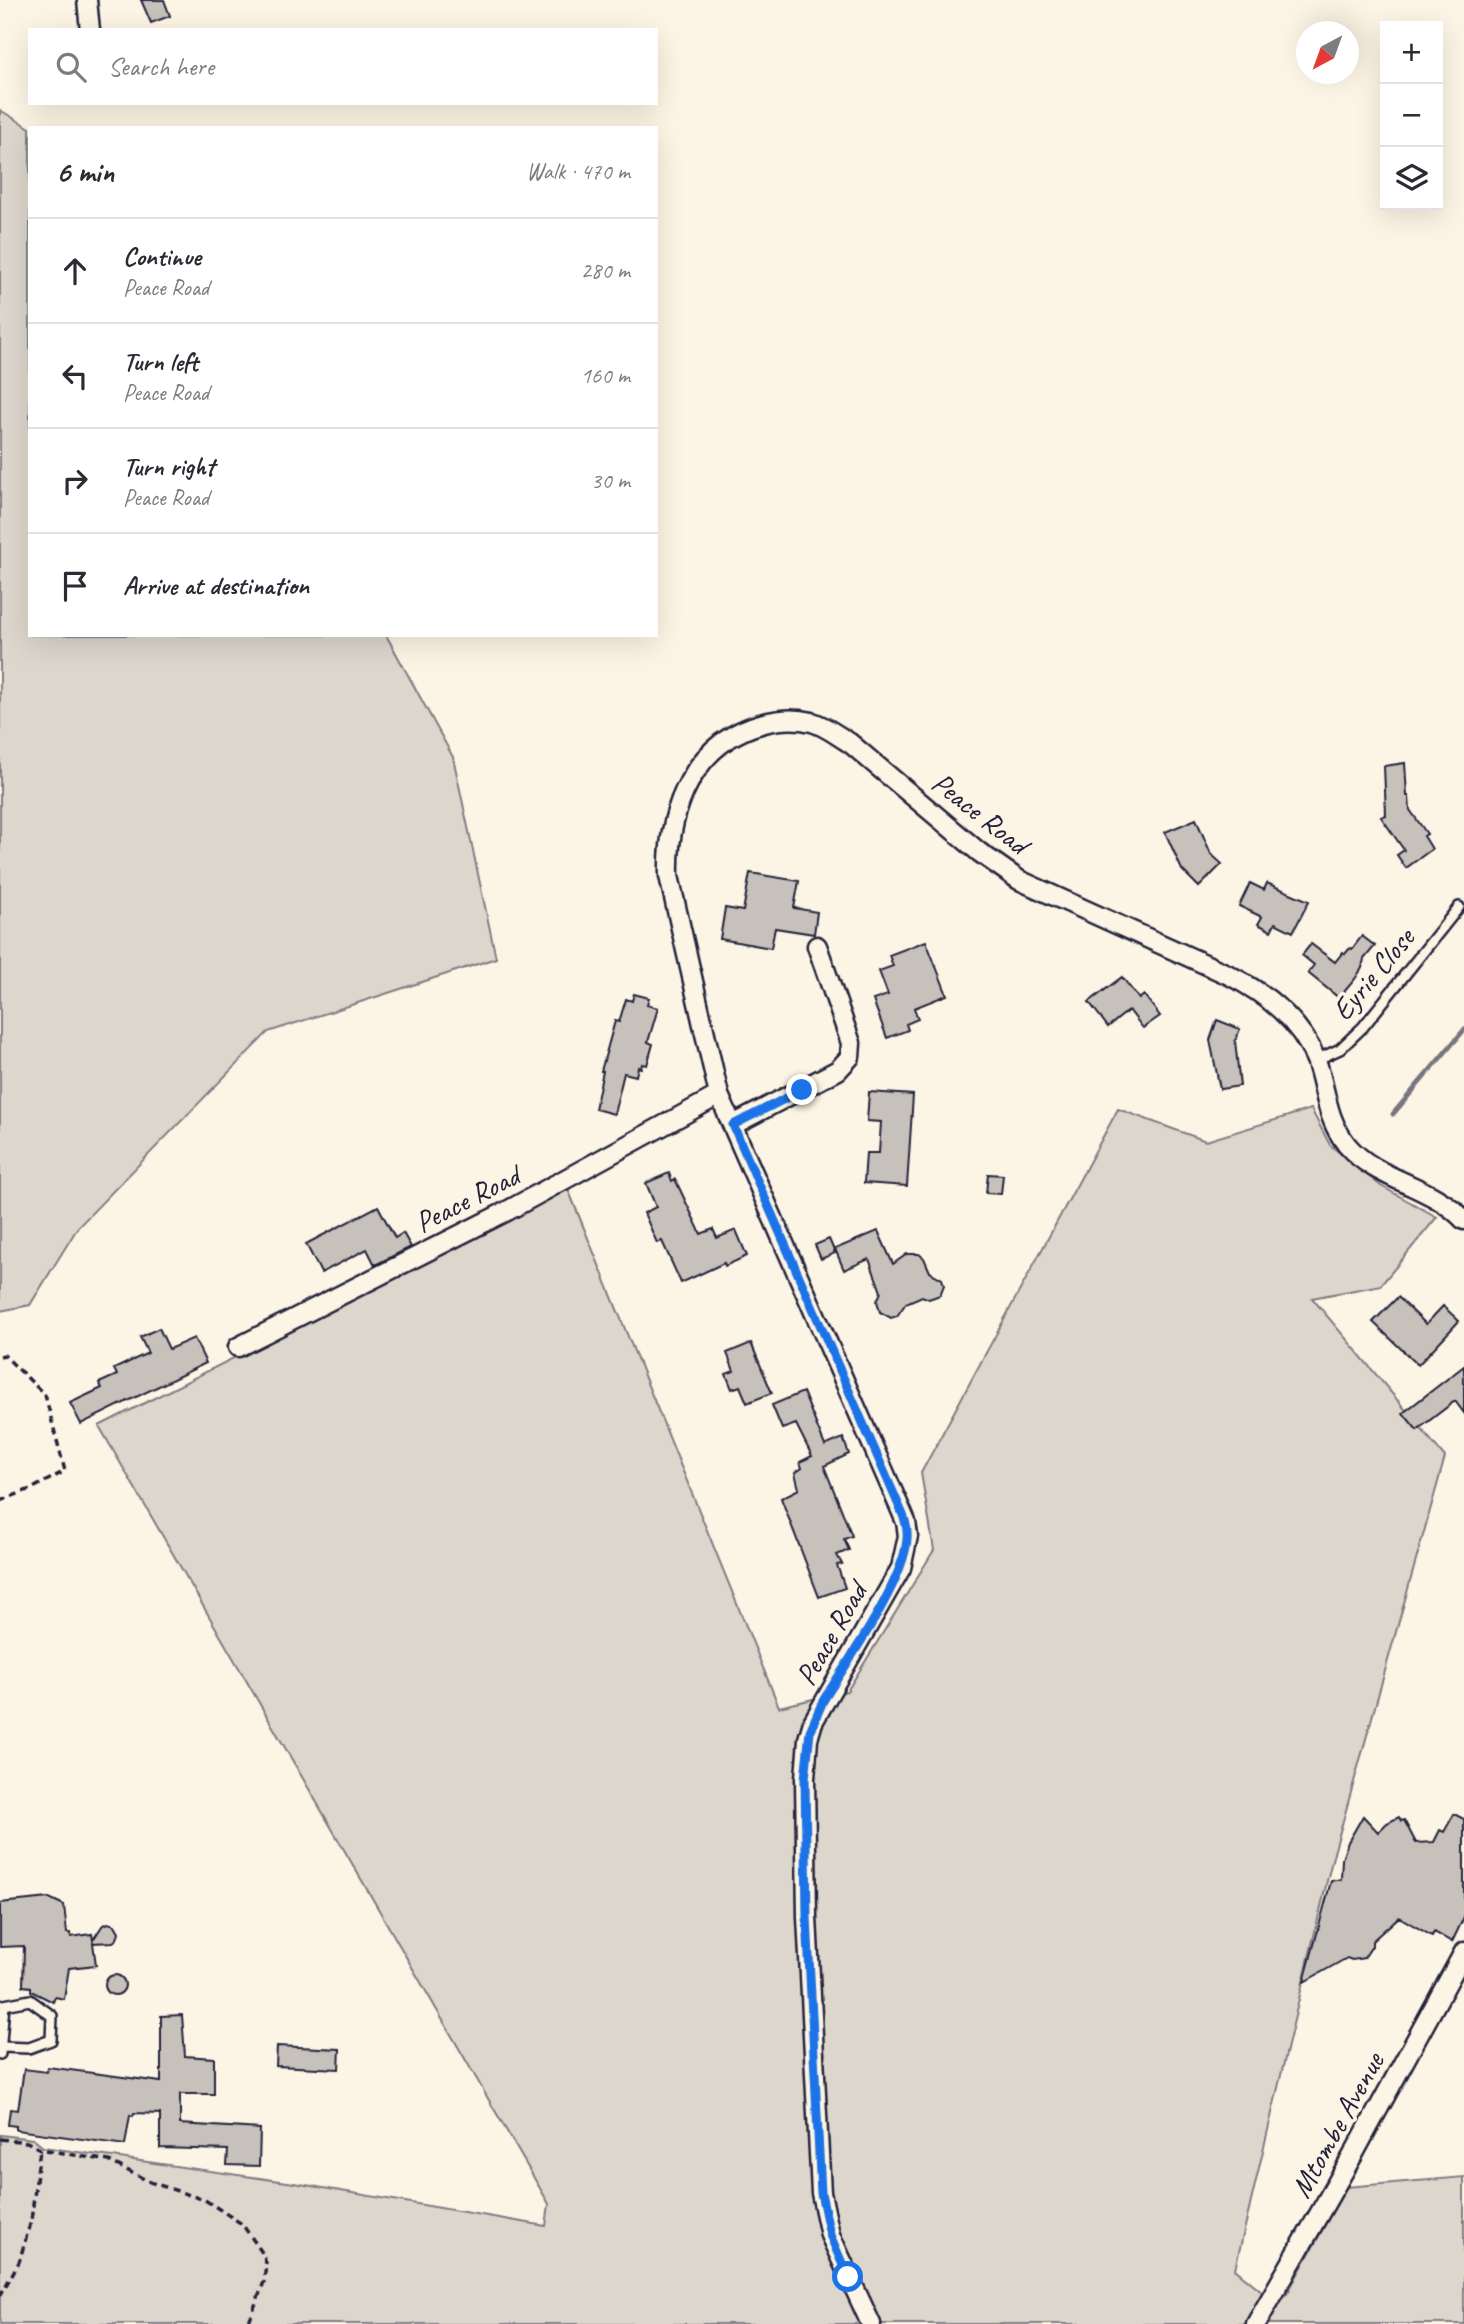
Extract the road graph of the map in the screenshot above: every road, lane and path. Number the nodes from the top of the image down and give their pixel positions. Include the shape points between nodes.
1 (87, 0) edge
2 (90, 28) edge
3 (1459, 907) dead end
4 (817, 946) dead end
5 (1316, 1060) junction
6 (719, 1096) junction
7 (733, 1125) junction
8 (1464, 1220) edge
9 (237, 1347) dead end
10 (0, 1356) edge
11 (0, 1501) edge
12 (1464, 1952) edge
13 (1, 2047) edge
14 (0, 2054) edge
15 (0, 2139) edge
16 (40, 2150) junction
17 (0, 2296) edge
18 (248, 2324) edge
19 (871, 2324) edge
20 (1256, 2324) edge

1 - 2 street
3 - 5 lane, Eyrie Close via 1363,1027 1340,1049
4 - 7 street via 851,1043 850,1057 838,1070
5 - 6 street, Peace Road via 1293,1023 1255,990 1019,880 850,743 814,723 781,720 752,726 714,748 694,774 673,820 669,876
5 - 8 street, Peace Road via 1326,1107 1348,1146 1376,1168 1440,1200
6 - 7 street, Peace Road
6 - 9 street, Peace Road via 507,1211
7 - 19 street, Peace Road via 906,1522 908,1536 901,1568 813,1721 806,1771 807,1917 821,2193 830,2235
10 - 11 path via 46,1395 65,1471
12 - 20 street, Mtombe Avenue
13 - 13 lane via 29,2048 51,2040 52,2016 30,2000 4,2006
13 - 14 lane
15 - 16 path via 27,2142
16 - 17 path via 31,2221 19,2262
16 - 18 path via 109,2161 150,2182 205,2200 242,2224 266,2263

